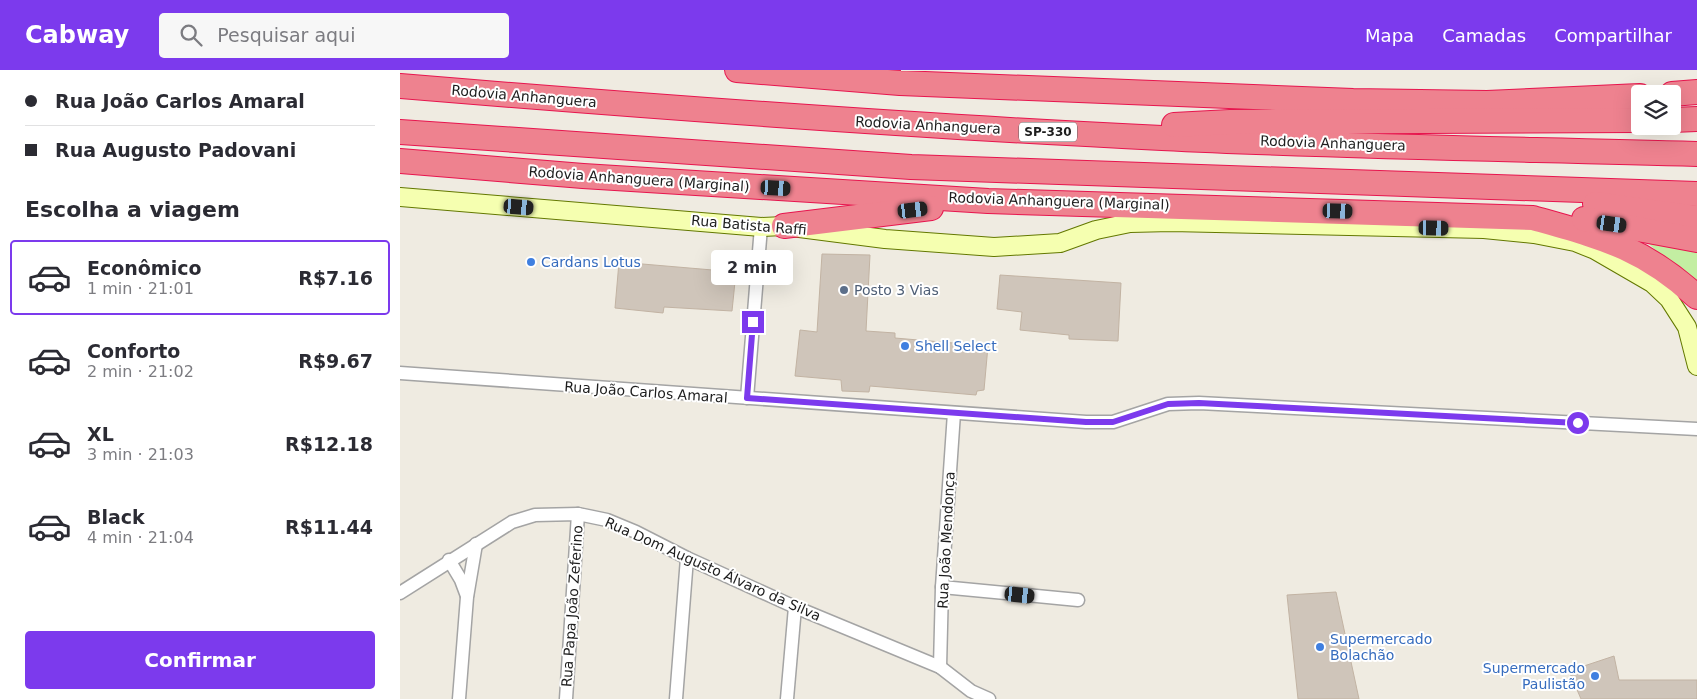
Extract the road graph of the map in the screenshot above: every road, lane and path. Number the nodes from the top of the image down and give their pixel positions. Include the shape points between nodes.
1 (737, 70) edge
2 (400, 86) edge
3 (1697, 92) edge
4 (1681, 93) edge
5 (1631, 96) edge
6 (1487, 104) junction
7 (1697, 105) edge
8 (1631, 106) edge
9 (1681, 106) edge
10 (1631, 120) edge
11 (1681, 120) edge
12 (1697, 120) edge
13 (958, 128) junction
14 (400, 132) edge
15 (1697, 154) edge
16 (400, 161) edge
17 (1449, 187) junction
18 (1697, 194) edge
19 (400, 198) edge
20 (988, 200) junction
21 (1533, 218) junction
22 (1697, 218) edge
23 (772, 226) junction
24 (1697, 240) edge
25 (1697, 298) edge
26 (1697, 366) edge
27 (400, 374) edge
28 (747, 398) junction
29 (954, 413) junction
30 (1697, 429) edge
31 (578, 514) junction
32 (476, 544) junction
33 (687, 558) junction
34 (449, 560) junction
35 (942, 587) junction
36 (400, 593) edge
37 (468, 597) junction
38 (1078, 600) dead end
39 (795, 607) junction
40 (940, 667) junction
41 (970, 695) edge
42 (460, 699) edge
43 (566, 699) edge
44 (676, 699) edge
45 (787, 699) edge
46 (989, 699) edge

1 - 6 highway via 900,83 1137,94
2 - 13 highway, Rodovia Anhanguera / SP-330
3 - 4 highway
5 - 6 highway
6 - 8 highway via 1533,108
7 - 9 highway
10 - 13 highway via 1230,122 1145,127
11 - 12 highway
13 - 15 highway, Rodovia Anhanguera / SP-330 via 1166,138
14 - 17 highway via 911,167
16 - 20 highway, Rodovia Anhanguera (Marginal) via 583,176
17 - 18 highway
17 - 22 highway
19 - 23 street, Rua Batista Raffi
20 - 21 highway, Rodovia Anhanguera (Marginal)
20 - 23 highway
21 - 24 highway via 1557,215
21 - 25 highway, Rodovia Anhanguera (Marginal) via 1605,238 1642,255 1667,271
23 - 26 street, Rua Batista Raffi via 885,240 994,247 1060,243 1096,230 1130,223 1171,222 1484,229 1534,234 1575,242 1595,250 1652,283 1669,299 1687,327
23 - 28 street
27 - 28 street, Rua João Carlos Amaral
28 - 29 street, Rua João Carlos Amaral
29 - 30 street, Rua João Carlos Amaral via 1113,422 1168,404 1199,403
29 - 35 street, Rua João Mendonça
31 - 32 street, Rua Dom Augusto Álvaro da Silva via 535,515 512,522
31 - 33 street, Rua Dom Augusto Álvaro da Silva via 607,520
31 - 43 street, Rua Papa João Zeferino
32 - 34 street, Rua Dom Augusto Álvaro da Silva
32 - 37 street
33 - 39 street, Rua Dom Augusto Álvaro da Silva
33 - 44 street
34 - 36 street, Rua Dom Augusto Álvaro da Silva
34 - 37 street
35 - 38 street
35 - 40 street, Rua João Mendonça
37 - 42 street
39 - 40 street, Rua Dom Augusto Álvaro da Silva
39 - 45 street
40 - 41 street, Rua Dom Augusto Álvaro da Silva
41 - 46 street, Rua Dom Augusto Álvaro da Silva

